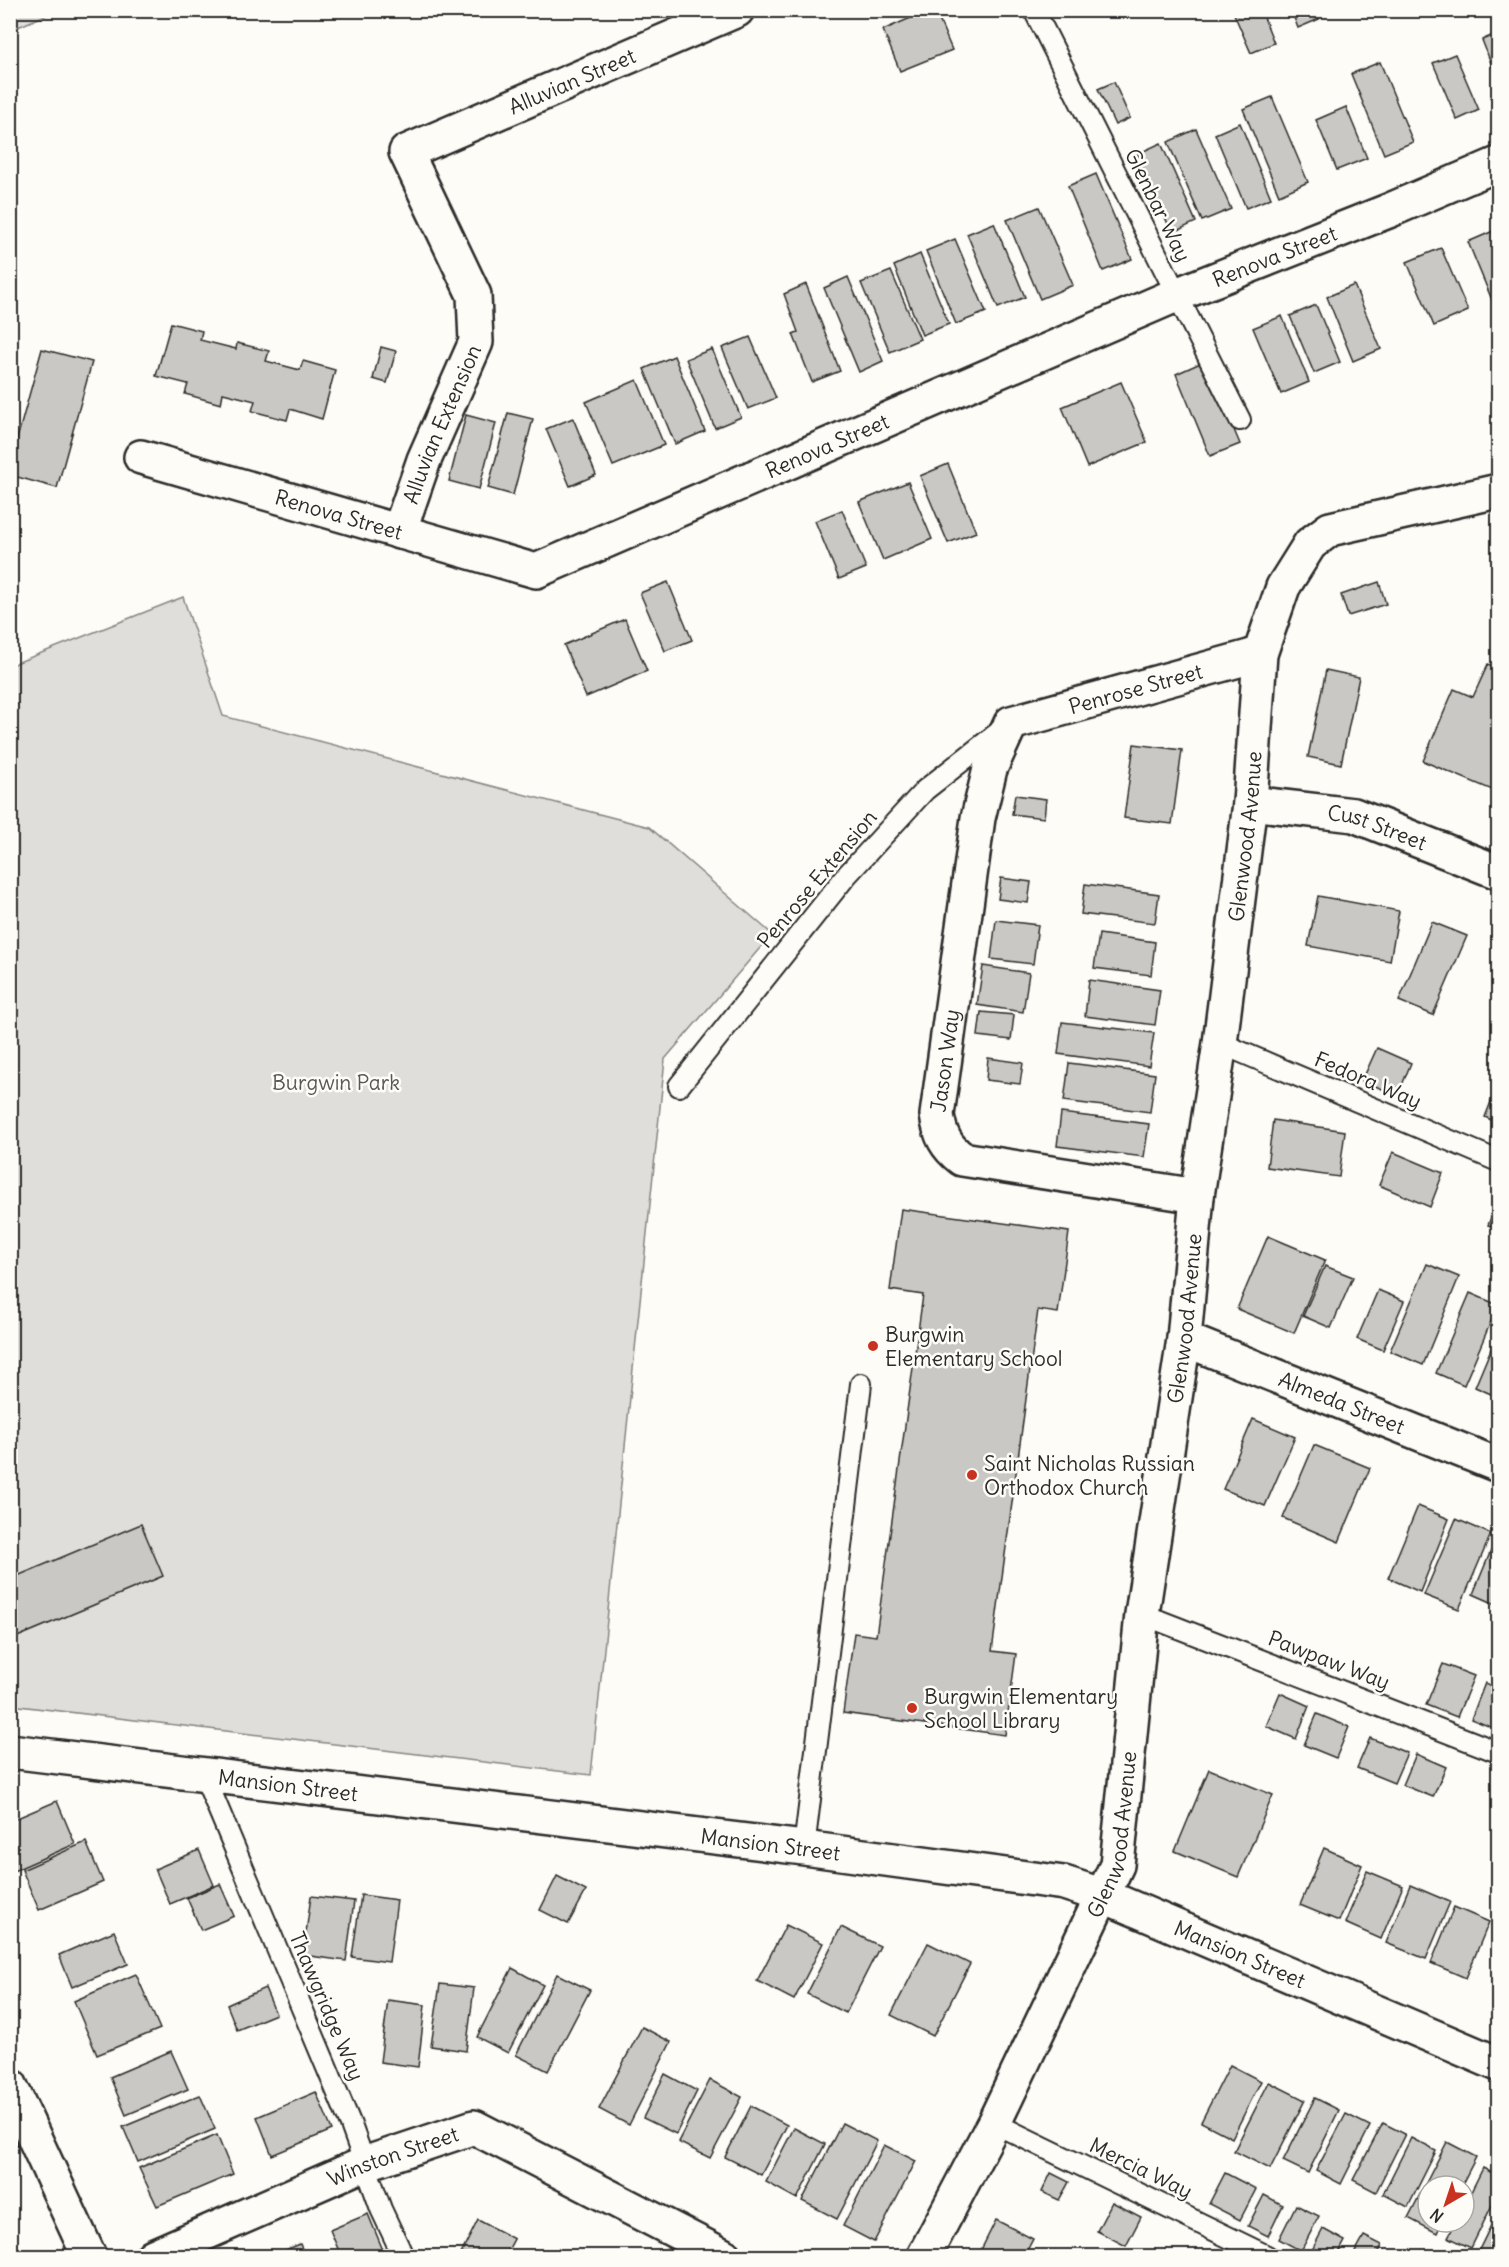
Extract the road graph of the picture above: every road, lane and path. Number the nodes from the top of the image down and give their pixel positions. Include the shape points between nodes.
1 (737, 10) edge
2 (1034, 10) edge
3 (406, 152) joint
4 (1498, 164) edge
5 (1176, 295) junction
6 (1240, 420) dead end
7 (141, 457) dead end
8 (1498, 491) edge
9 (399, 532) junction
10 (1260, 654) junction
11 (1011, 723) junction
12 (1250, 803) junction
13 (1498, 872) edge
14 (1220, 1044) junction
15 (680, 1086) dead end
16 (1498, 1161) edge
17 (1197, 1196) junction
18 (1184, 1339) junction
19 (861, 1384) dead end
20 (1498, 1465) edge
21 (1142, 1614) junction
22 (10, 1751) edge
23 (1498, 1752) edge
24 (204, 1775) junction
25 (804, 1848) junction
26 (1104, 1896) junction
27 (1498, 2064) edge
28 (10, 2085) edge
29 (994, 2123) junction
30 (364, 2164) junction
31 (89, 2256) edge
32 (153, 2256) edge
33 (403, 2256) edge
34 (724, 2256) edge
35 (924, 2256) edge
36 (1267, 2256) edge

1 - 3 street, Alluvian Street
2 - 5 lane, Glenbar Way
3 - 9 street, Alluvian Extension via 474,295 476,342 424,460
4 - 5 street, Renova Street
5 - 6 lane, Glenbar Way
5 - 9 street, Renova Street via 536,571
7 - 9 street, Renova Street
8 - 10 street, Glenwood Avenue via 1330,529 1310,544 1283,587
10 - 11 street, Penrose Street
10 - 12 street, Glenwood Avenue
11 - 15 lane, Penrose Extension via 925,790 846,876
11 - 17 street, Jason Way via 990,769 978,818 937,1115 939,1131 962,1160
12 - 13 street, Cust Street via 1354,815
12 - 14 street, Glenwood Avenue
14 - 16 lane, Fedora Way
14 - 17 street, Glenwood Avenue
17 - 18 street, Glenwood Avenue
18 - 20 street, Almeda Street
18 - 21 street, Glenwood Avenue
19 - 25 lane
21 - 23 lane, Pawpaw Way
21 - 26 street, Glenwood Avenue via 1117,1865
22 - 24 street, Mansion Street
24 - 25 street, Mansion Street
24 - 30 lane, Thawgridge Way
25 - 26 street, Mansion Street via 1064,1883
26 - 27 street, Mansion Street
26 - 29 street, Glenwood Avenue
28 - 31 street
29 - 35 street, Glenwood Avenue
29 - 36 lane, Mercia Way
30 - 32 street, Winston Street
30 - 33 lane, Thawgridge Way
30 - 34 street, Winston Street via 474,2127

